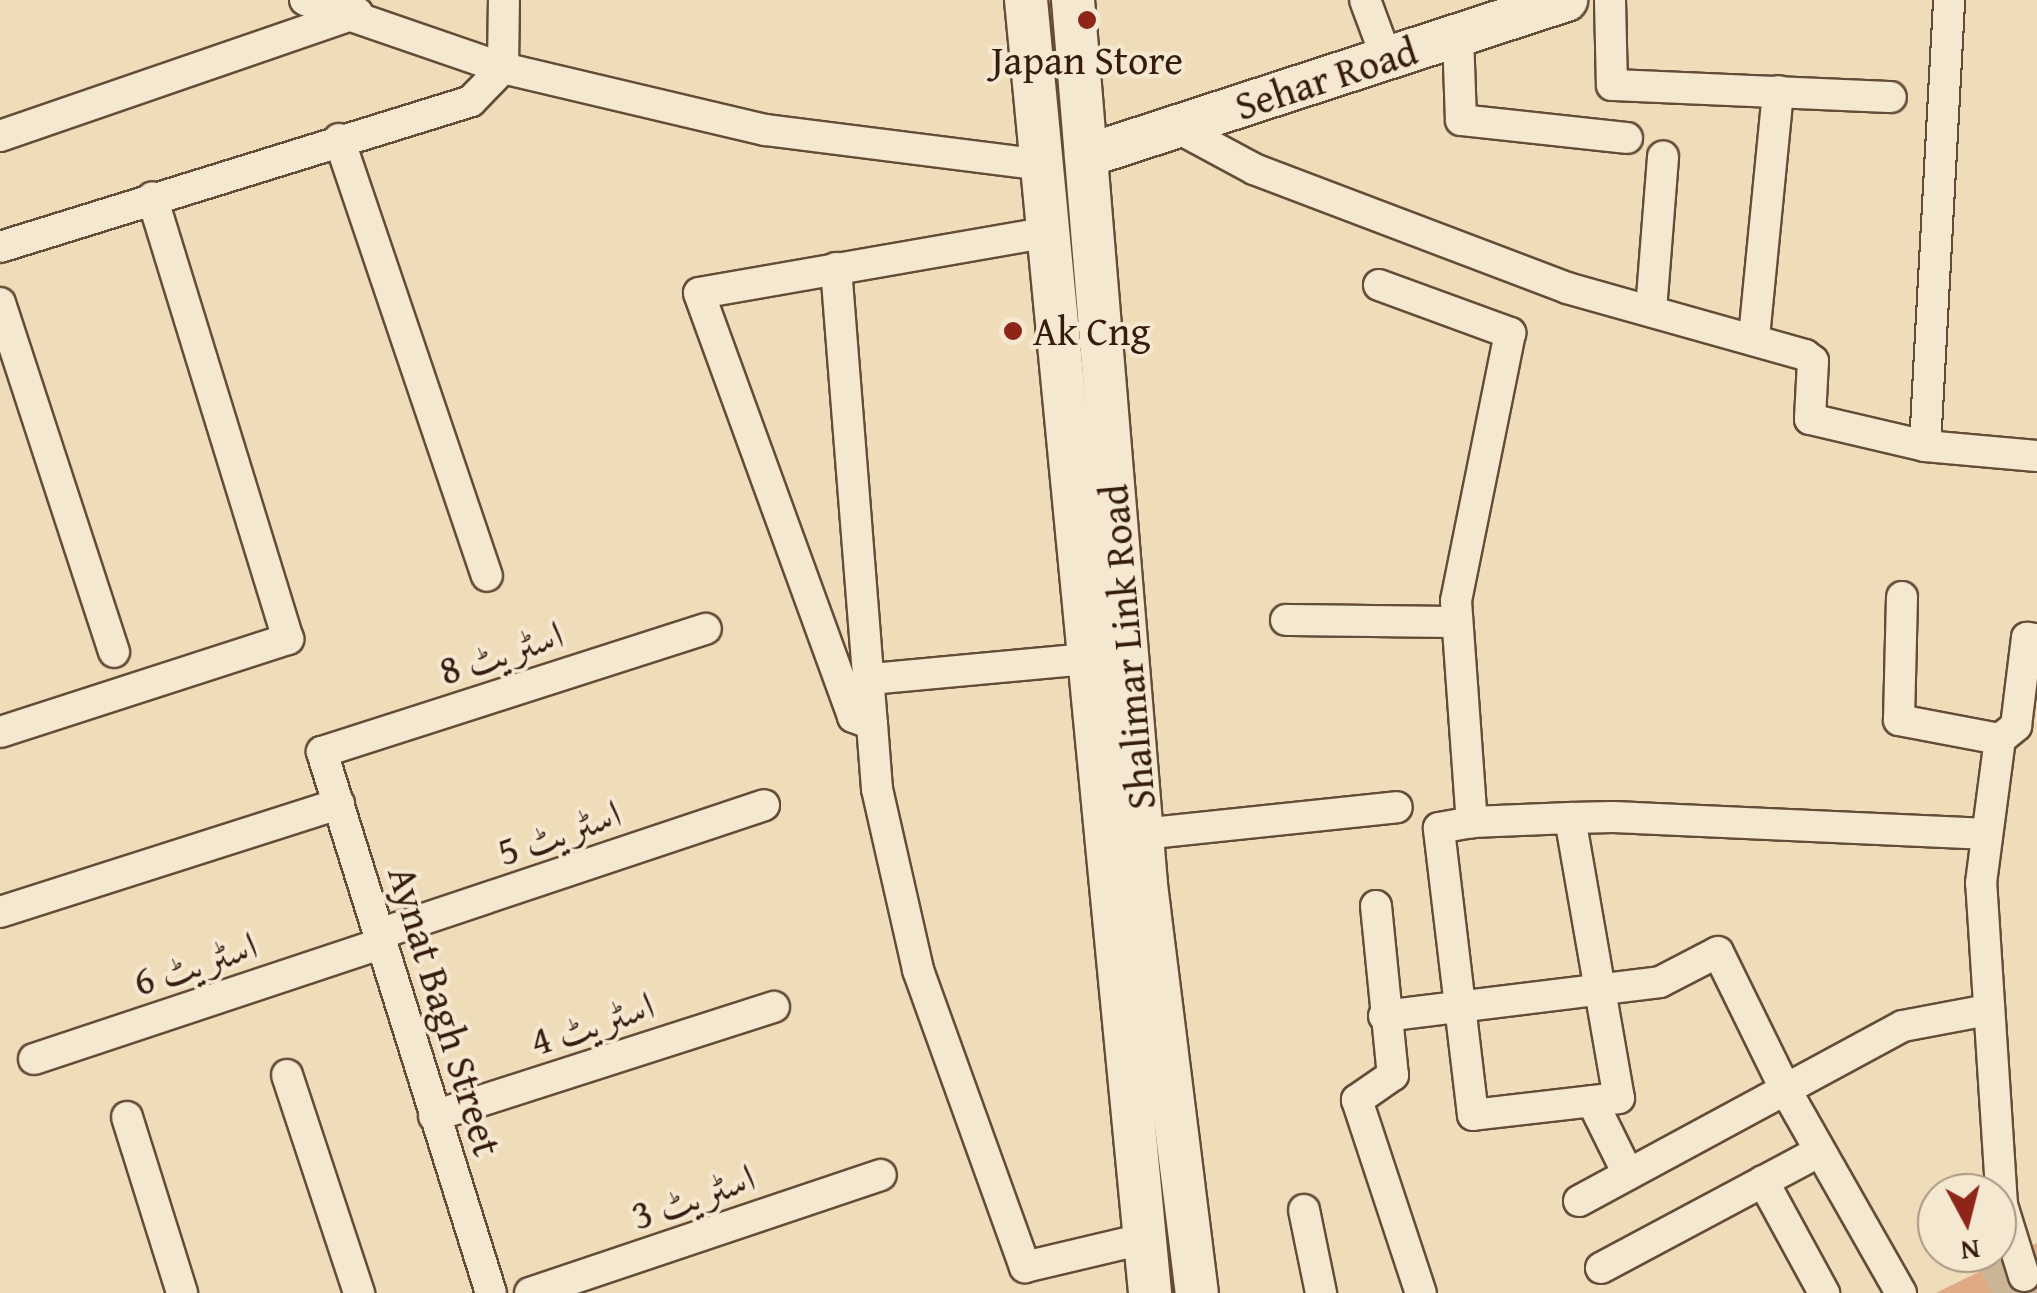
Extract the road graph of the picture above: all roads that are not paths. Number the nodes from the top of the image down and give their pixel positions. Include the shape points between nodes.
1 (304, 0) edge
2 (504, 0) edge
3 (1026, 0) edge
4 (1365, 0) edge
5 (1610, 0) edge
6 (1948, 0) edge
7 (1083, 1) edge
8 (1540, 4) edge
9 (357, 9) edge
10 (1458, 35) junction
11 (1386, 58) junction
12 (503, 68) junction
13 (1778, 91) junction
14 (1891, 97) dead end
15 (1176, 127) junction
16 (0, 136) edge
17 (1627, 138) dead end
18 (339, 140) junction
19 (1086, 156) junction
20 (1663, 156) dead end
21 (1043, 165) junction
22 (152, 197) junction
23 (1049, 232) junction
24 (0, 247) edge
25 (836, 268) junction
26 (1379, 285) dead end
27 (0, 303) edge
28 (1652, 310) junction
29 (1754, 337) junction
30 (1925, 446) junction
31 (2037, 456) edge
32 (486, 576) dead end
33 (1902, 597) dead end
34 (1286, 620) dead end
35 (1458, 622) junction
36 (706, 629) dead end
37 (2037, 639) edge
38 (114, 652) dead end
39 (1088, 659) junction
40 (871, 679) junction
41 (872, 724) junction
42 (0, 732) edge
43 (1115, 734) junction
44 (2000, 739) junction
45 (322, 752) joint
46 (339, 804) junction
47 (764, 805) dead end
48 (1397, 807) dead end
49 (1570, 818) junction
50 (1472, 822) junction
51 (1142, 834) junction
52 (1983, 834) junction
53 (1376, 906) dead end
54 (0, 912) edge
55 (381, 939) junction
56 (1601, 990) junction
57 (1460, 1006) junction
58 (774, 1007) dead end
59 (1988, 1010) junction
60 (1384, 1016) junction
61 (34, 1060) dead end
62 (287, 1075) dead end
63 (1784, 1087) junction
64 (1592, 1101) junction
65 (434, 1116) junction
66 (127, 1117) dead end
67 (1820, 1150) junction
68 (881, 1174) dead end
69 (1628, 1174) junction
70 (1763, 1182) junction
71 (1579, 1201) dead end
72 (1304, 1210) dead end
73 (1143, 1239) junction
74 (1600, 1268) dead end
75 (2024, 1276) dead end
76 (182, 1293) edge
77 (359, 1293) edge
78 (491, 1293) edge
79 (530, 1293) edge
80 (1150, 1293) edge
81 (1198, 1293) edge
82 (1321, 1293) edge
83 (1421, 1293) edge
84 (1824, 1293) edge
85 (1902, 1293) edge

1 - 9 street
2 - 12 street
3 - 21 main road, Shalimar Link Road
4 - 11 street
5 - 13 street via 1612,85
6 - 30 street
7 - 19 main road, Shalimar Link Road
8 - 10 main road, Sehar Road
9 - 12 street
9 - 16 street
10 - 11 main road, Sehar Road
10 - 17 street via 1461,120
11 - 15 main road, Sehar Road
12 - 18 street via 471,101
12 - 21 street via 766,130
13 - 14 street
13 - 29 street
15 - 19 main road, Sehar Road
15 - 28 street via 1254,169 1567,288
18 - 22 street
18 - 32 street
19 - 43 main road, Shalimar Link Road
20 - 28 street
21 - 23 main road, Shalimar Link Road
22 - 24 street
22 - 42 street via 288,638
23 - 25 street
23 - 39 main road, Shalimar Link Road
25 - 40 street
25 - 41 street via 699,293 853,717
26 - 35 street via 1510,333 1456,601
27 - 38 street
28 - 29 street
29 - 30 street via 1813,360 1810,419
30 - 31 street
33 - 44 street via 1899,720
34 - 35 street
35 - 50 street
36 - 45 street, اسٹریٹ 8
37 - 44 street via 2027,638 2016,726
39 - 40 street
39 - 43 main road, Shalimar Link Road
40 - 41 street
41 - 73 street via 877,789 918,970 1025,1267
43 - 51 main road, Shalimar Link Road
43 - 73 main road, Shalimar Link Road
44 - 52 street
45 - 46 street, Aynat Bagh Street
46 - 54 street
46 - 55 street, Aynat Bagh Street
47 - 55 street, اسٹریٹ 5
48 - 51 street
49 - 50 street
49 - 52 street
49 - 56 street
50 - 57 street via 1438,828
51 - 81 main road, Shalimar Link Road
52 - 59 street
53 - 60 street
55 - 61 street, اسٹریٹ 6
55 - 65 street, Aynat Bagh Street
56 - 57 street
56 - 63 street via 1660,982 1718,952
56 - 64 street via 1619,1098
57 - 60 street
57 - 64 street via 1472,1115
58 - 65 street, اسٹریٹ 4
59 - 63 street via 1903,1026
59 - 75 street via 2002,1205
60 - 83 street via 1393,1075 1357,1100
62 - 77 street
63 - 67 street
63 - 69 street
64 - 69 street
65 - 78 street, Aynat Bagh Street
66 - 76 street
67 - 70 street
67 - 85 street
68 - 79 street, اسٹریٹ 3
69 - 71 street
70 - 74 street
70 - 84 street
72 - 82 street
73 - 80 main road, Shalimar Link Road

